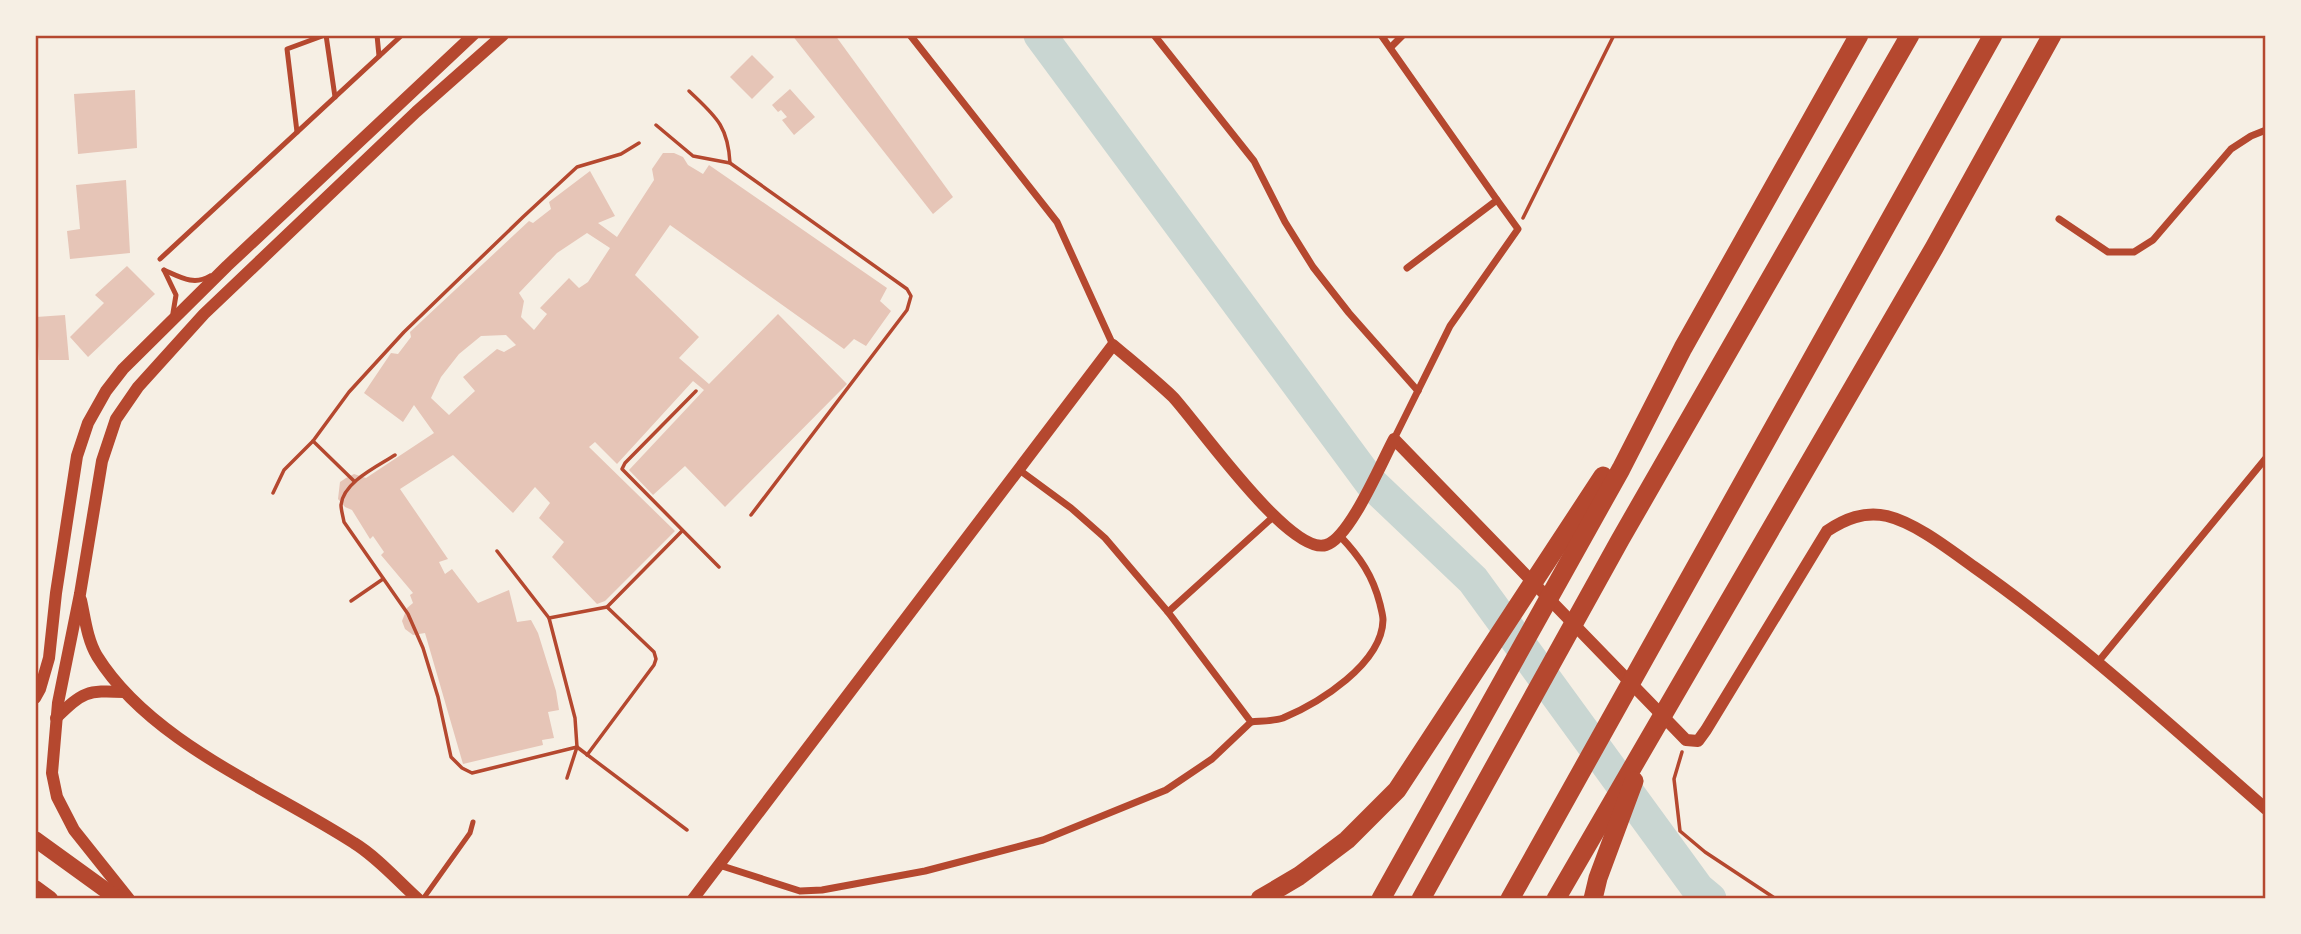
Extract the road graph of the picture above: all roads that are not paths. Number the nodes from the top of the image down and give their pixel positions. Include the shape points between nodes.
1 (326, 35) edge
2 (377, 35) edge
3 (402, 35) edge
4 (472, 35) edge
5 (503, 35) edge
6 (910, 35) edge
7 (1154, 35) edge
8 (1381, 35) edge
9 (1403, 35) edge
10 (1860, 35) edge
11 (1910, 35) edge
12 (1993, 35) edge
13 (2052, 35) edge
14 (1391, 47) junction
15 (379, 56) junction
16 (335, 97) junction
17 (2266, 130) edge
18 (297, 132) junction
19 (1497, 200) junction
20 (2059, 219) dead end
21 (160, 259) dead end
22 (227, 266) junction
23 (1407, 268) dead end
24 (168, 325) junction
25 (1113, 345) junction
26 (1418, 391) junction
27 (1394, 439) junction
28 (2266, 458) edge
29 (1018, 469) junction
30 (1588, 511) junction
31 (1273, 517) junction
32 (1340, 536) junction
33 (80, 594) junction
34 (1167, 612) junction
35 (49, 658) junction
36 (2098, 662) junction
37 (35, 681) edge
38 (124, 692) junction
39 (35, 698) edge
40 (56, 718) junction
41 (1251, 722) junction
42 (1653, 733) junction
43 (2266, 809) edge
44 (473, 822) dead end
45 (35, 839) edge
46 (718, 865) junction
47 (35, 888) edge
48 (50, 899) edge
49 (118, 899) edge
50 (129, 899) edge
51 (421, 899) edge
52 (693, 899) edge
53 (1259, 899) edge
54 (1381, 899) edge
55 (1421, 899) edge
56 (1510, 899) edge
57 (1556, 899) edge
58 (1593, 899) edge

1 - 16 lane
1 - 18 lane via 287,49
2 - 15 lane
3 - 15 lane
4 - 22 street
5 - 33 street via 204,314 138,387 116,419 102,461
6 - 25 street via 1057,222
7 - 26 street via 1254,161 1313,267
8 - 14 street
9 - 14 street
10 - 30 highway
11 - 55 highway via 1620,540
12 - 56 highway
13 - 42 highway
14 - 19 street
15 - 16 lane
16 - 18 lane
17 - 20 street via 2231,149 2153,240 2134,252 2108,253
18 - 21 lane
19 - 23 street
19 - 26 street via 1518,229 1451,326
22 - 24 street
22 - 24 lane via 195,281 164,270 176,295
24 - 35 street via 123,369 88,423 77,456
25 - 29 street
25 - 31 street via 1173,398
26 - 27 street
27 - 32 street
27 - 36 street via 1686,740 1698,741 1706,730 1827,531 1846,519 1868,514 1907,523 1950,550
28 - 36 street
29 - 34 street via 1105,538
29 - 46 street
30 - 53 highway via 1397,790 1320,861
30 - 54 highway
31 - 32 street via 1315,545 1326,545
31 - 34 street
32 - 41 street via 1360,556 1375,585 1383,620 1376,647 1353,675 1320,698 1281,719
33 - 38 street via 97,654
33 - 40 street
34 - 41 street
35 - 37 lane
35 - 39 street
36 - 43 street
38 - 40 street via 79,696
38 - 51 street via 198,750 357,844
40 - 50 street via 51,773 57,797 74,830
41 - 46 street via 1212,759 1166,790 1043,840 925,871 822,890 800,891
42 - 57 highway
42 - 58 highway
44 - 51 lane via 470,833
45 - 49 main road
46 - 52 street
47 - 48 main road

